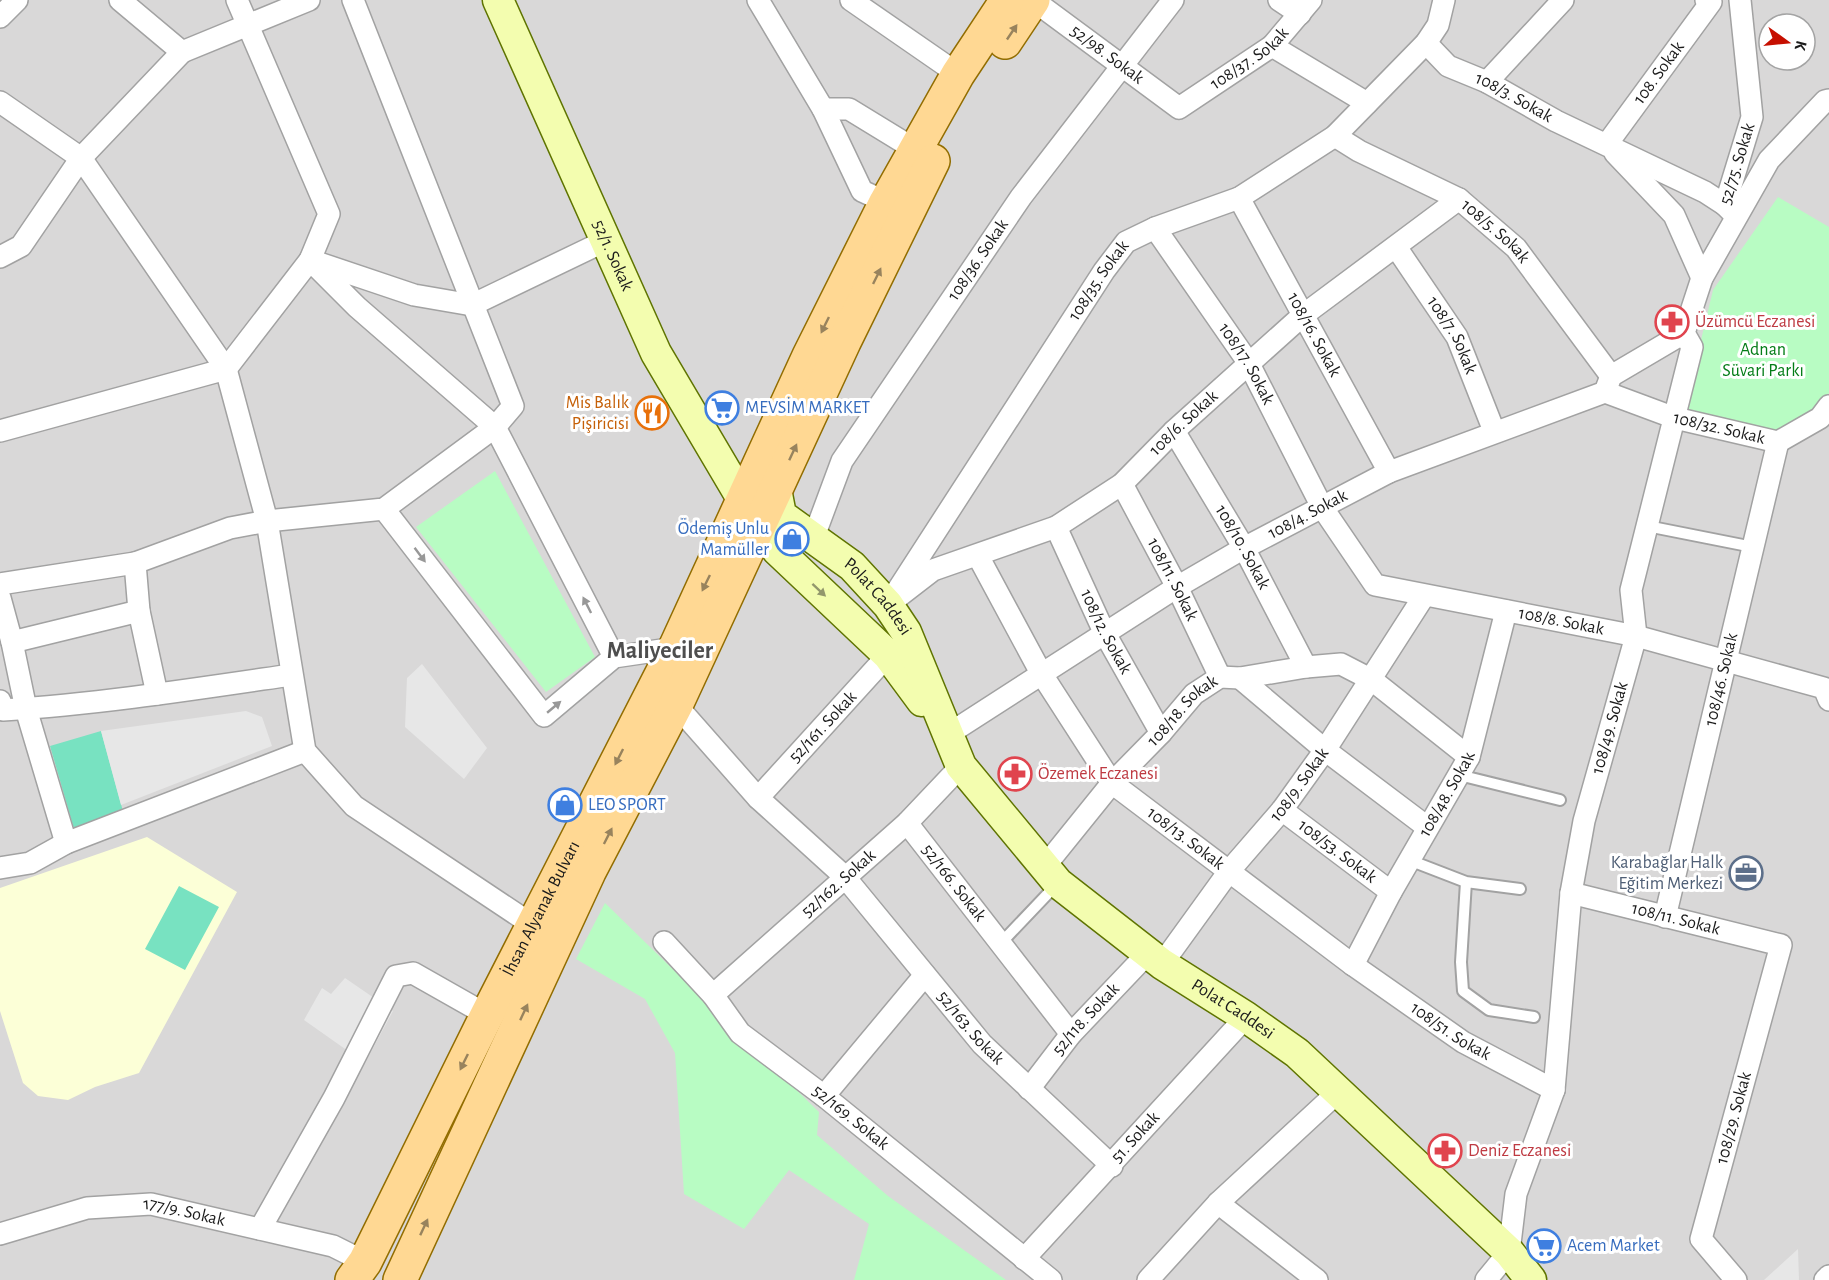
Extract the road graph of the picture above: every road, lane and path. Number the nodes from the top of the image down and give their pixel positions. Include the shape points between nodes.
1 (120, 0) edge
2 (237, 0) edge
3 (309, 0) edge
4 (353, 0) edge
5 (758, 0) edge
6 (851, 0) edge
7 (1007, 0) edge
8 (1033, 0) edge
9 (1173, 0) edge
10 (1279, 0) edge
11 (1444, 0) edge
12 (1563, 0) edge
13 (1740, 0) edge
14 (1709, 1) edge
15 (503, 2) edge
16 (1305, 7) edge
17 (247, 27) junction
18 (1426, 43) junction
19 (1272, 46) junction
20 (182, 52) junction
21 (1121, 67) junction
22 (958, 74) junction
23 (1487, 82) junction
24 (1829, 100) edge
25 (0, 102) edge
26 (1367, 103) junction
27 (1179, 108) joint
28 (823, 109) junction
29 (1335, 136) junction
30 (1607, 144) junction
31 (916, 150) junction
32 (81, 158) junction
33 (1239, 198) junction
34 (1459, 199) junction
35 (886, 202) junction
36 (1731, 211) junction
37 (1155, 228) junction
38 (604, 241) junction
39 (1396, 247) junction
40 (0, 257) edge
41 (310, 260) junction
42 (1701, 278) junction
43 (472, 304) junction
44 (1302, 316) junction
45 (1684, 333) junction
46 (1248, 362) junction
47 (226, 369) junction
48 (1608, 384) junction
49 (1826, 416) edge
50 (1675, 418) junction
51 (495, 427) junction
52 (0, 430) edge
53 (1174, 431) junction
54 (1494, 431) junction
55 (1778, 442) junction
56 (713, 450) junction
57 (767, 451) junction
58 (1389, 472) junction
59 (1122, 484) junction
60 (1322, 507) junction
61 (384, 509) junction
62 (267, 521) junction
63 (759, 521) junction
64 (1647, 526) junction
65 (1056, 527) junction
66 (813, 539) junction
67 (1753, 547) junction
68 (1244, 548) junction
69 (978, 556) junction
70 (135, 563) junction
71 (0, 584) edge
72 (1177, 587) junction
73 (1424, 596) junction
74 (0, 598) edge
75 (888, 605) junction
76 (139, 611) junction
77 (1506, 611) junction
78 (1104, 632) junction
79 (1636, 636) junction
80 (12, 642) junction
81 (686, 654) junction
82 (888, 655) junction
83 (614, 657) junction
84 (1724, 662) junction
85 (1306, 667) junction
86 (1041, 673) junction
87 (291, 675) junction
88 (1230, 678) junction
89 (1372, 680) junction
90 (1827, 687) edge
91 (157, 694) junction
92 (676, 705) junction
93 (1, 707) edge
94 (26, 709) junction
95 (1161, 733) junction
96 (947, 735) junction
97 (1325, 750) junction
98 (304, 751) junction
99 (961, 766) junction
100 (1464, 766) junction
101 (1112, 783) junction
102 (758, 798) junction
103 (1560, 800) dead end
104 (1282, 810) junction
105 (907, 823) junction
106 (1428, 827) junction
107 (66, 843) junction
108 (1409, 860) junction
109 (0, 868) edge
110 (1230, 870) junction
111 (1052, 874) junction
112 (844, 876) junction
113 (1466, 882) junction
114 (1520, 889) dead end
115 (1391, 892) junction
116 (1571, 893) junction
117 (1665, 917) junction
118 (534, 926) junction
119 (664, 942) dead end
120 (1000, 944) junction
121 (1781, 945) joint
122 (1155, 958) junction
123 (1353, 965) junction
124 (925, 975) junction
125 (713, 996) junction
126 (487, 1015) junction
127 (1246, 1017) junction
128 (1534, 1017) dead end
129 (1071, 1034) junction
130 (1029, 1089) junction
131 (1554, 1090) junction
132 (1338, 1092) junction
133 (824, 1096) junction
134 (1112, 1166) junction
135 (1218, 1203) junction
136 (260, 1229) junction
137 (0, 1234) edge
138 (1509, 1252) junction
139 (1024, 1259) junction
140 (359, 1271) edge
141 (1829, 1276) edge
142 (400, 1280) edge
143 (1051, 1280) edge
144 (1148, 1280) edge
145 (1317, 1280) edge
146 (1486, 1280) edge
147 (1531, 1280) edge
148 (1736, 1280) edge
149 (1825, 1280) edge

1 - 20 street
2 - 17 street
3 - 17 street
4 - 43 street
5 - 28 street
6 - 22 street
7 - 22 main road
8 - 21 street, 52/98. Sokak
63 -> 8 main road via 926,173 973,90
9 - 21 street, 108/36. Sokak
10 - 16 street
11 - 18 street, 108/35. Sokak via 1438,25
12 - 23 street
13 - 36 street, 52/75. Sokak via 1752,117
14 - 30 street, 108. Sokak
15 - 38 main road, 52/1. Sokak
16 - 19 street, 108/37. Sokak
17 - 20 street
17 - 41 street via 329,214
18 - 23 street, 108/3. Sokak via 1448,66
18 - 26 street, 108/35. Sokak
19 - 26 street
19 - 27 street, 108/37. Sokak
20 - 32 street
21 - 27 street, 52/98. Sokak
21 - 66 street, 108/36. Sokak via 1021,197 842,461
22 - 31 main road
23 - 30 street, 108/3. Sokak
24 - 36 street via 1769,160
25 - 32 street
26 - 29 street, 108/35. Sokak
28 - 31 street via 849,109
28 - 35 street via 862,191
29 - 33 street, 108/35. Sokak
29 - 34 street, 108/5. Sokak
30 - 36 street, 108/3. Sokak via 1705,192
30 - 42 street, 108/3. Sokak via 1674,215
31 - 35 main road
32 - 40 street via 21,246
32 - 47 street
33 - 37 street, 108/35. Sokak
33 - 44 street, 108/16. Sokak
34 - 39 street, 108/6. Sokak
34 - 48 street, 108/5. Sokak via 1516,248
35 -> 57 main road via 809,356
36 - 42 street, 108/49. Sokak
37 - 46 street, 108/17. Sokak
37 - 75 street, 108/35. Sokak via 1126,242 1104,271
38 - 43 street
38 - 56 main road, 52/1. Sokak via 656,353
39 - 44 street, 108/6. Sokak
39 - 54 street, 108/7. Sokak via 1457,337
41 - 43 street via 414,296
41 - 47 street
41 - 51 street via 357,307
42 - 45 street, 108/49. Sokak
43 - 51 street via 513,406
44 - 46 street, 108/6. Sokak
44 - 58 street, 108/16. Sokak
45 - 48 street, 108/4. Sokak
45 - 50 street, 108/49. Sokak via 1692,347
46 - 53 street, 108/6. Sokak
46 - 60 street, 108/17. Sokak
47 - 52 street
47 - 62 street
48 - 50 street, 108/32. Sokak
48 - 54 street, 108/4. Sokak
49 - 55 street, 108/32. Sokak
50 - 55 street, 108/32. Sokak
50 - 64 street, 108/49. Sokak
51 - 61 street
83 -> 51 street
53 - 59 street, 108/6. Sokak
53 - 68 street, 108/10. Sokak
54 - 58 street, 108/4. Sokak via 1467,445
55 - 67 street, 108/46. Sokak
56 - 57 main road via 741,461
56 - 63 main road, 52/1. Sokak
57 - 63 main road
58 - 60 street, 108/4. Sokak
59 - 65 street, 108/6. Sokak
59 - 72 street, 108/11. Sokak
60 - 68 street, 108/4. Sokak
60 - 73 street, 108/8. Sokak via 1375,585
61 - 62 street
61 -> 83 street via 544,716
62 - 70 street via 230,528
62 - 87 street
63 - 66 main road, Polat Caddesi
63 - 81 main road, İhsan Alyanak Bulvarı
63 -> 82 main road, Polat Caddesi
64 - 67 lane
64 - 79 street, 108/49. Sokak via 1631,591
65 - 69 street, 108/6. Sokak
65 - 78 street, 108/12. Sokak
66 - 75 main road, Polat Caddesi via 852,566
67 - 84 street, 108/46. Sokak
68 - 72 street, 108/4. Sokak
68 - 85 street, 108/10. Sokak
69 - 75 street, 108/6. Sokak via 933,570
69 - 86 street, 108/13. Sokak
70 - 71 street
70 - 76 street
72 - 78 street, 108/4. Sokak
72 - 88 street, 108/11. Sokak
73 - 77 street, 108/8. Sokak
73 - 89 street, 108/9. Sokak
74 - 80 street
75 - 96 main road, Polat Caddesi via 906,632
76 - 80 street
76 - 91 street
77 - 79 street, 108/8. Sokak
77 - 100 street, 108/48. Sokak
78 - 86 street, 108/4. Sokak
78 - 95 street, 108/12. Sokak
79 - 84 street, 108/8. Sokak
79 - 116 street, 108/49. Sokak via 1584,821
80 - 94 street
81 - 83 street
81 - 92 main road, İhsan Alyanak Bulvarı
81 -> 118 main road, İhsan Alyanak Bulvarı
82 - 96 main road, Polat Caddesi
82 - 102 street, 52/161. Sokak
84 - 90 street, 108/8. Sokak
84 - 117 street, 108/46. Sokak
85 - 88 street, 108/18. Sokak
85 - 89 street, 108/18. Sokak via 1341,664
86 - 96 street, 108/4. Sokak
86 - 101 street, 108/13. Sokak
87 - 91 street
87 - 98 street
88 - 95 street, 108/18. Sokak via 1194,694
88 - 97 street, 108/11. Sokak
89 - 97 street, 108/9. Sokak
89 - 100 street, 108/18. Sokak
91 - 94 street
92 - 102 street
142 -> 92 main road, İhsan Alyanak Bulvarı via 589,872
93 - 94 street
94 - 107 street
95 - 101 street, 108/18. Sokak
96 - 99 main road, Polat Caddesi
97 - 104 street, 108/9. Sokak
97 - 106 street, 108/11. Sokak
98 - 107 street
98 - 118 street via 354,806
99 - 105 street, 52/162. Sokak
99 - 111 main road, Polat Caddesi
100 - 103 lane
100 - 106 street, 108/48. Sokak
101 - 110 street, 108/13. Sokak
101 - 111 street, 108/18. Sokak
102 - 112 street
104 - 110 street, 108/9. Sokak
104 - 115 street, 108/53. Sokak
105 - 112 street, 52/162. Sokak
105 - 120 street, 52/166. Sokak
106 - 108 street, 108/48. Sokak
107 - 109 street via 30,863
108 - 113 lane
108 - 115 street, 108/48. Sokak
110 - 122 street, 108/9. Sokak
110 - 123 street, 108/13. Sokak
111 - 120 lane
111 - 122 main road, Polat Caddesi
112 - 124 street, 52/163. Sokak
112 - 125 street, 52/162. Sokak
113 - 114 lane
113 - 128 lane via 1463,991 1489,1010
115 - 123 street, 108/48. Sokak
116 - 117 street, 108/11. Sokak
116 - 131 street, 108/49. Sokak
117 - 121 street, 108/11. Sokak
118 - 126 main road, İhsan Alyanak Bulvarı
119 - 125 street, 52/169. Sokak
120 - 129 street, 52/166. Sokak
121 - 148 street, 108/29. Sokak via 1701,1239
122 - 127 main road, Polat Caddesi
122 - 129 street, 52/118. Sokak
123 - 131 street, 108/51. Sokak via 1463,1042
124 - 130 street, 52/163. Sokak via 982,1044
124 - 133 street
125 - 133 street, 52/169. Sokak via 740,1033
126 - 136 street via 413,973 396,976 334,1098
126 -> 140 main road, İhsan Alyanak Bulvarı
127 - 132 main road, Polat Caddesi via 1297,1053
127 - 134 street, 51. Sokak
129 - 130 street, 52/118. Sokak
130 - 134 street, 52/163. Sokak
131 - 138 street, 108/49. Sokak via 1516,1194
132 - 135 street
132 - 138 main road, Polat Caddesi
133 - 139 street, 52/169. Sokak
134 - 139 street, 51. Sokak
135 - 144 street
135 - 145 street
136 - 137 street, 177/9. Sokak via 151,1204 87,1208
136 - 140 street, 177/9. Sokak via 333,1246
138 - 146 street
138 - 147 main road, Polat Caddesi
139 - 143 street, 52/169. Sokak
141 - 149 street

